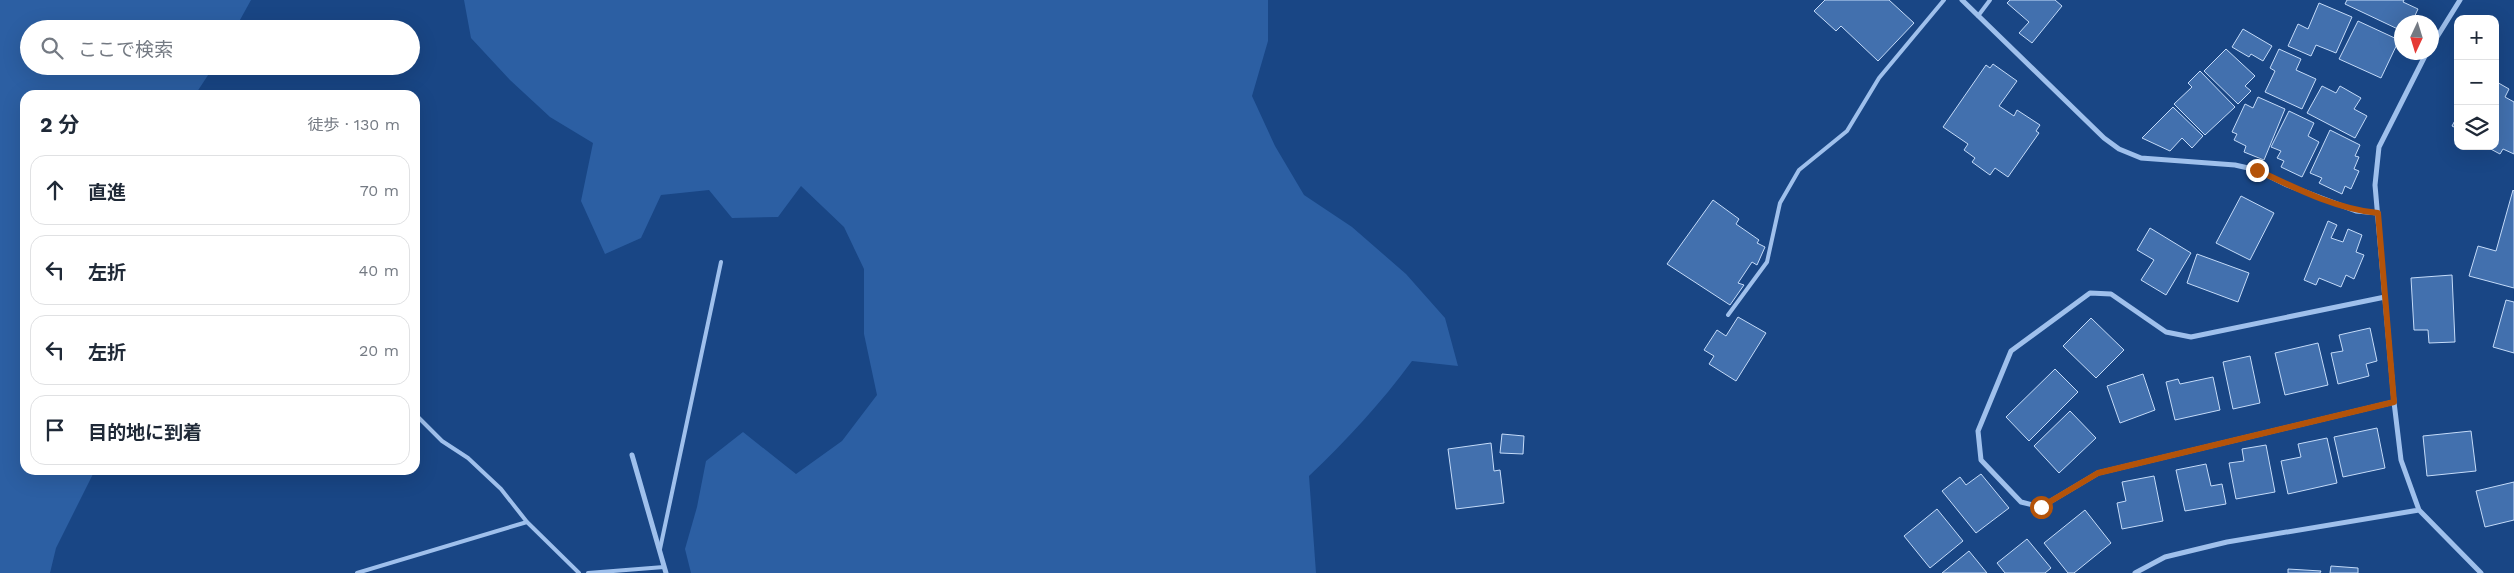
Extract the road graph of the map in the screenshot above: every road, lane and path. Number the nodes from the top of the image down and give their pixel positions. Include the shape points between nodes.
1 (1944, 0) edge
2 (1962, 0) edge
3 (1990, 0) edge
4 (2460, 0) edge
5 (1978, 16) junction
6 (2439, 34) edge
7 (2422, 60) edge
8 (2378, 213) junction
9 (721, 262) dead end
10 (2385, 297) junction
11 (1728, 315) dead end
12 (2394, 402) junction
13 (420, 419) edge
14 (632, 456) dead end
15 (2419, 510) junction
16 (527, 522) junction
17 (659, 553) junction
18 (665, 570) edge
19 (357, 573) edge
20 (579, 573) edge
21 (588, 573) edge
22 (2135, 573) edge
23 (2481, 573) edge

1 - 11 lane via 1879,78 1847,131 1799,170 1780,203 1767,262
2 - 5 street
3 - 5 lane
4 - 6 street
5 - 8 street via 2119,149 2141,158 2235,165 2257,170 2356,211
7 - 8 street via 2379,147 2375,185
8 - 10 street
9 - 17 lane
10 - 12 street
10 - 12 street via 2191,337 2166,332 2111,294 2090,293 2011,351 1978,431 1981,460 2021,502 2041,507 2098,473
12 - 15 street via 2401,460
13 - 16 lane via 501,489
14 - 17 street
15 - 22 street via 2228,542 2166,557
15 - 23 street
16 - 19 lane
16 - 20 lane
17 - 18 street
18 - 21 lane

